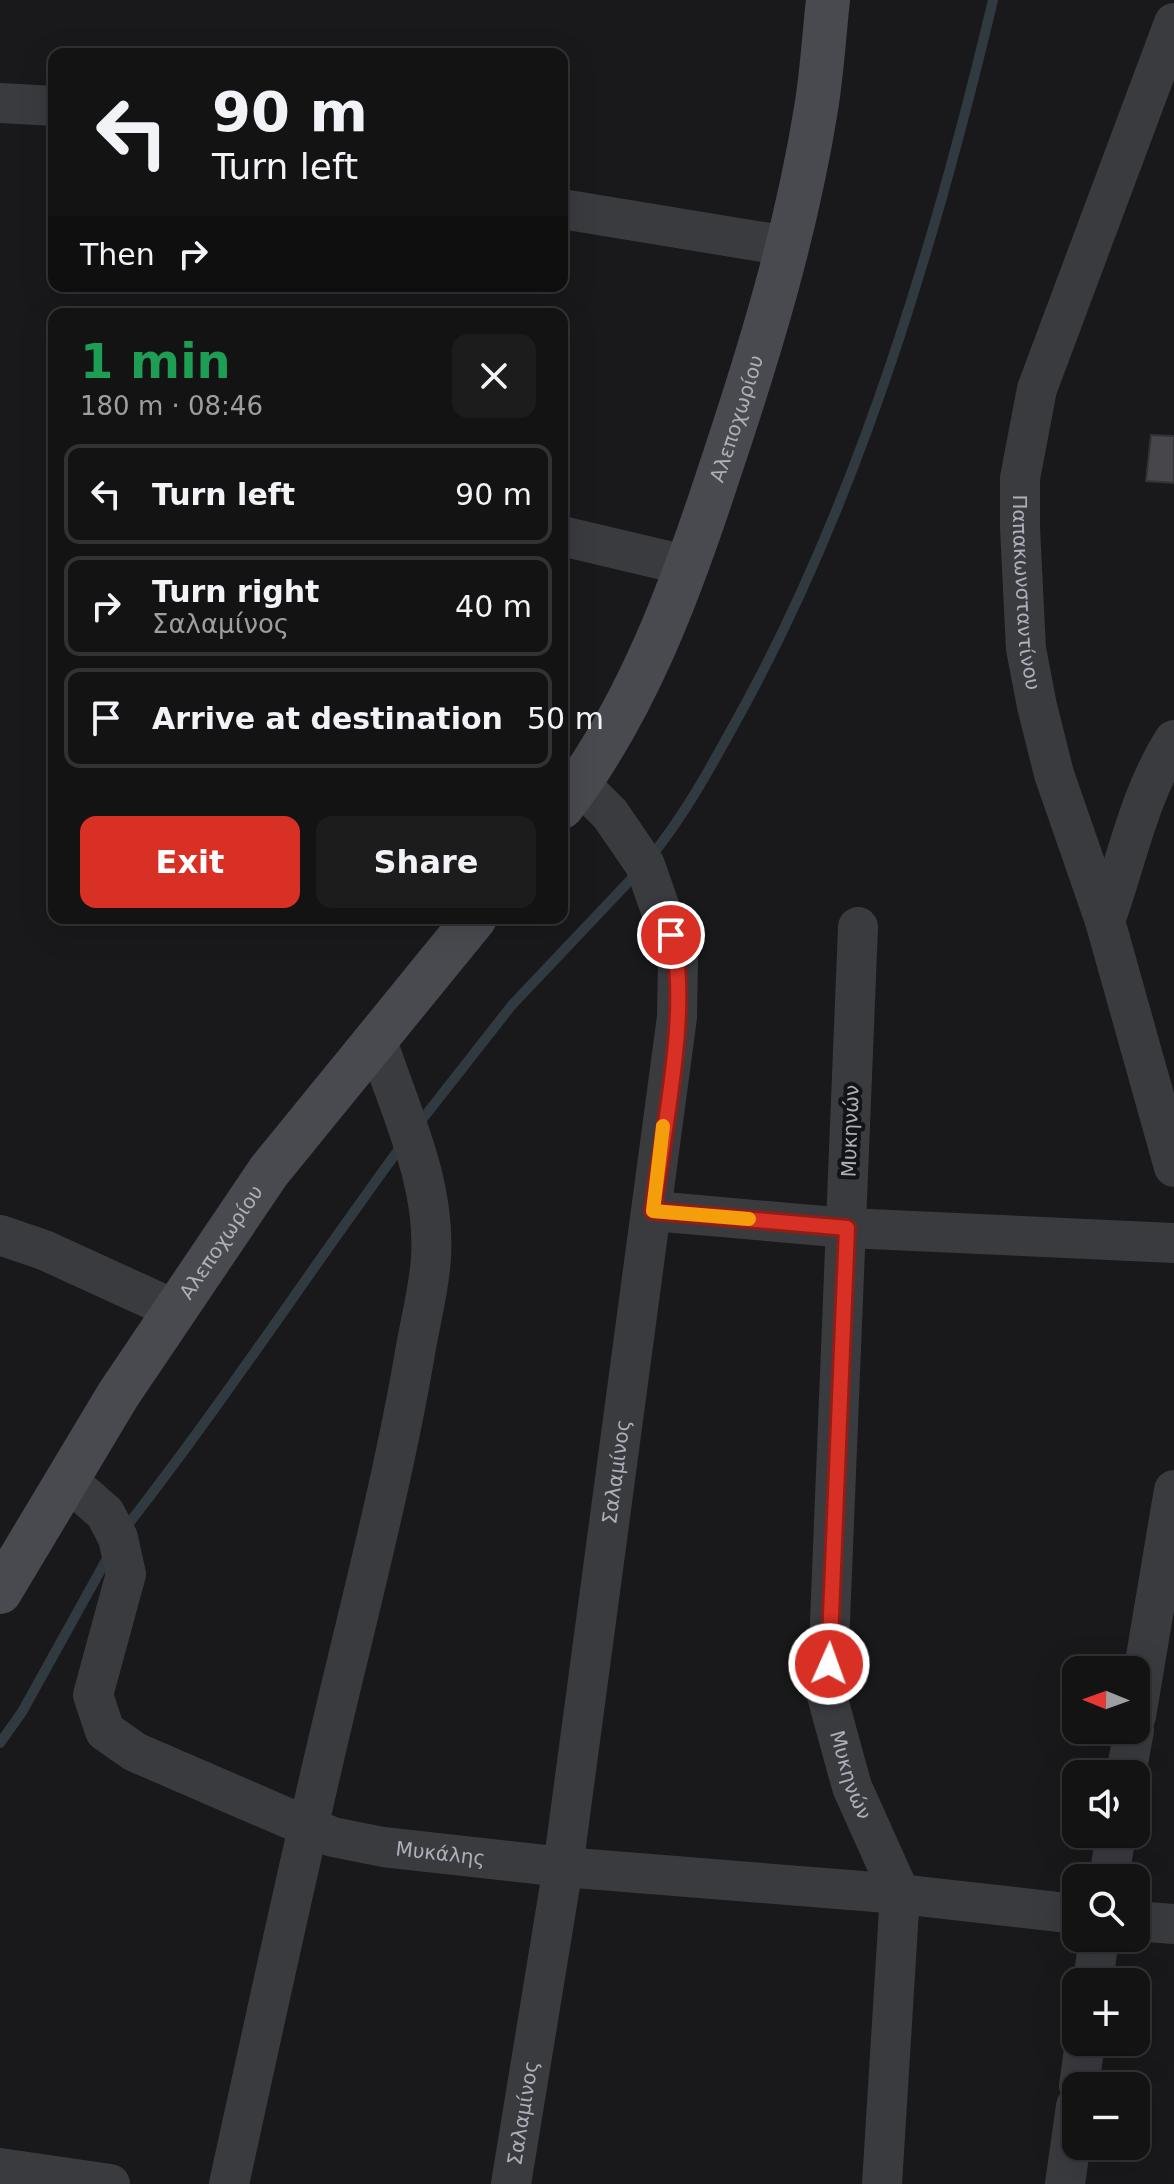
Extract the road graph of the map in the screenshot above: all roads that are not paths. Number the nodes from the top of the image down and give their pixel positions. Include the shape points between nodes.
1 (828, 0) edge
2 (1174, 23) edge
3 (0, 103) edge
4 (48, 106) edge
5 (568, 210) edge
6 (787, 246) junction
7 (568, 537) edge
8 (689, 566) junction
9 (1174, 740) edge
10 (571, 796) edge
11 (1105, 921) junction
12 (470, 924) edge
13 (858, 927) dead end
14 (376, 1037) junction
15 (1174, 1167) edge
16 (653, 1211) junction
17 (847, 1228) junction
18 (0, 1235) edge
19 (1174, 1243) edge
20 (173, 1309) junction
21 (64, 1484) junction
22 (1174, 1490) edge
23 (0, 1592) edge
24 (1146, 1656) edge
25 (306, 1826) junction
26 (563, 1867) junction
27 (900, 1894) junction
28 (1062, 1912) edge
29 (1150, 1922) edge
30 (1174, 1924) edge
31 (1068, 2160) edge
32 (0, 2168) edge
33 (110, 2184) edge
34 (229, 2184) edge
35 (511, 2184) edge
36 (882, 2184) edge
37 (1065, 2184) edge

1 - 6 main road, Αλεποχωρίου via 816,108
2 - 11 street, Παπακωνσταντίνου via 1037,389 1020,478 1026,649 1054,774
3 - 4 street
5 - 6 street
6 - 8 main road, Αλεποχωρίου
7 - 8 street
8 - 10 main road, Αλεποχωρίου via 617,722
9 - 11 street via 1136,819
10 - 16 street, Σαλαμίνος via 610,814 645,865 678,960 677,1017
11 - 15 street, Παπακωνσταντίνου
12 - 14 main road, Αλεποχωρίου
13 - 17 street, Μυκηνών
14 - 20 main road, Αλεποχωρίου via 269,1171
14 - 25 street via 412,1132 428,1199 431,1258 374,1553
16 - 17 street
16 - 26 street, Σαλαμίνος
17 - 19 street
17 - 27 street, Μυκηνών via 827,1696 852,1787
18 - 20 street
20 - 21 main road, Αλεποχωρίου
21 - 23 main road, Αλεποχωρίου
21 - 25 street, Μυκάλης via 105,1513 118,1538 126,1574 93,1695 105,1731 135,1752
22 - 24 street
25 - 26 street, Μυκάλης via 383,1847
25 - 34 street
26 - 27 street, Μυκάλης
26 - 35 street, Σαλαμίνος
27 - 28 street, Μυκάλης
27 - 36 street, Μυκηνών
29 - 30 street
31 - 37 street
32 - 33 street

